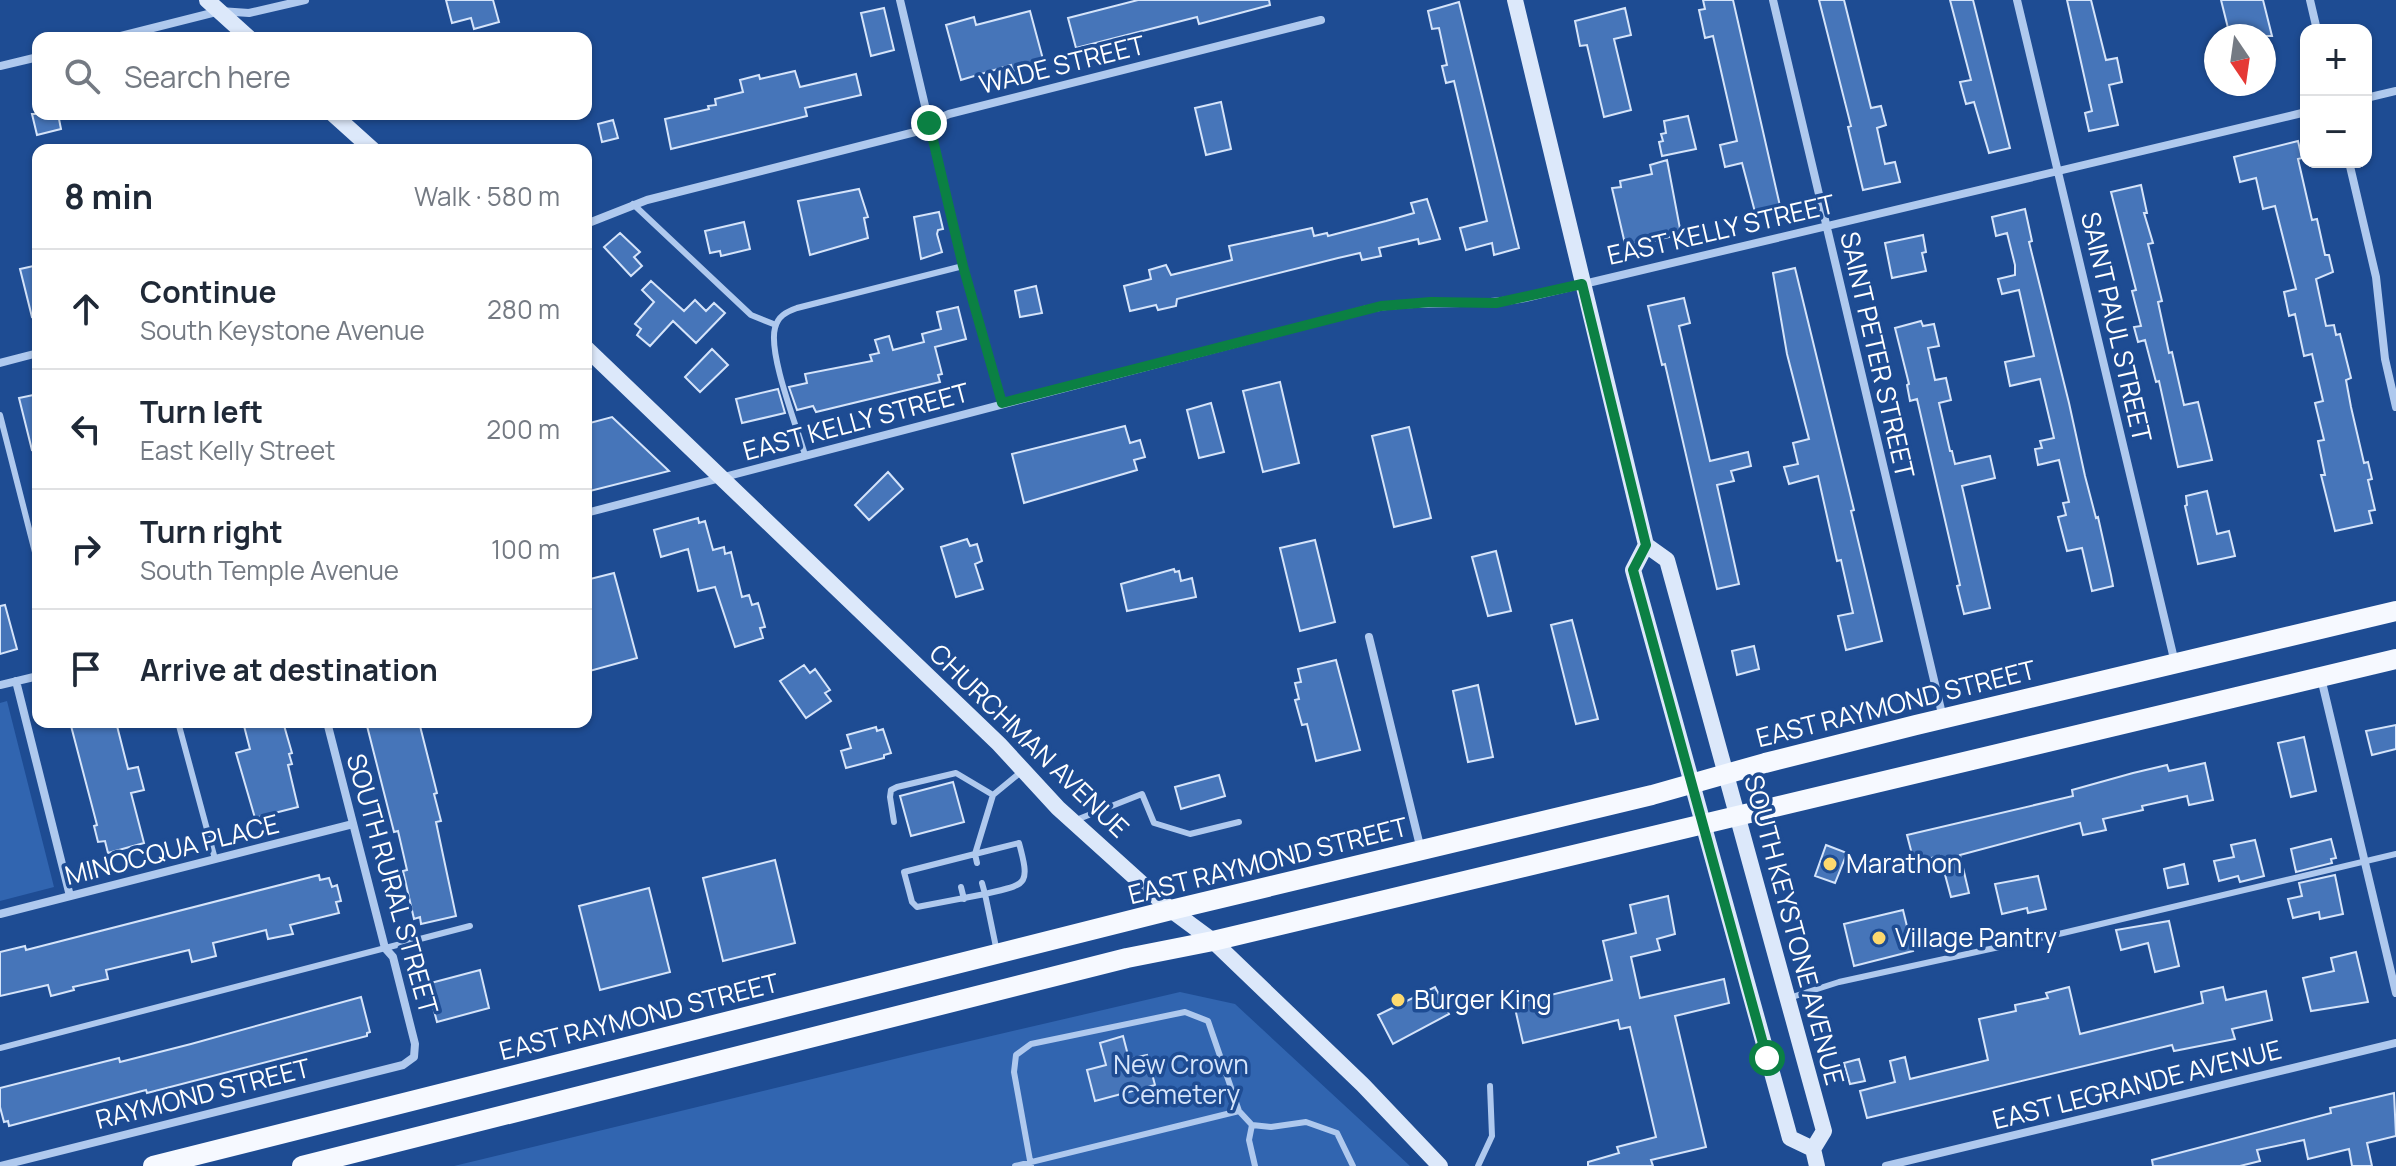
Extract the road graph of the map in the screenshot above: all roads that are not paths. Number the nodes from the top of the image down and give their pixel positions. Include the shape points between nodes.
1 (305, 0) edge
2 (900, 0) edge
3 (1515, 0) edge
4 (1773, 0) edge
5 (2017, 0) edge
6 (2310, 0) edge
7 (213, 6) edge
8 (1321, 20) dead end
9 (2316, 24) edge
10 (132, 32) edge
11 (242, 32) edge
12 (32, 58) edge
13 (0, 66) edge
14 (2396, 91) edge
15 (2372, 97) edge
16 (2300, 113) edge
17 (340, 120) edge
18 (929, 123) junction
19 (366, 144) edge
20 (2350, 168) edge
21 (2058, 170) junction
22 (633, 204) junction
23 (592, 221) edge
24 (1826, 226) junction
25 (963, 266) junction
26 (1582, 284) junction
27 (776, 325) junction
28 (592, 354) edge
29 (32, 355) edge
30 (0, 363) edge
31 (1002, 403) junction
32 (2396, 407) edge
33 (0, 415) edge
34 (805, 455) junction
35 (723, 478) junction
36 (592, 511) edge
37 (32, 521) edge
38 (27, 522) junction
39 (32, 541) edge
40 (1646, 545) junction
41 (2396, 611) edge
42 (1369, 637) dead end
43 (2396, 659) edge
44 (2175, 664) junction
45 (32, 677) edge
46 (2320, 677) junction
47 (16, 681) junction
48 (0, 685) edge
49 (1943, 719) junction
50 (180, 728) edge
51 (329, 728) edge
52 (1023, 770) junction
53 (1726, 773) junction
54 (1691, 784) junction
55 (993, 795) junction
56 (1738, 817) junction
57 (1073, 821) junction
58 (894, 822) dead end
59 (1239, 822) dead end
60 (353, 824) junction
61 (1703, 825) junction
62 (996, 849) junction
63 (1421, 851) junction
64 (975, 854) junction
65 (2396, 854) edge
66 (998, 857) dead end
67 (215, 859) junction
68 (2365, 861) junction
69 (977, 863) dead end
70 (1003, 878) dead end
71 (982, 883) dead end
72 (961, 887) dead end
73 (1006, 889) junction
74 (938, 894) dead end
75 (985, 894) junction
76 (70, 896) junction
77 (964, 899) junction
78 (940, 904) junction
79 (1171, 910) junction
80 (0, 914) edge
81 (470, 926) dead end
82 (1213, 941) junction
83 (385, 948) junction
84 (997, 954) junction
85 (2396, 993) edge
86 (1788, 998) junction
87 (2396, 1043) edge
88 (0, 1048) edge
89 (414, 1057) joint
90 (1490, 1086) dead end
91 (1239, 1111) junction
92 (1252, 1125) junction
93 (1813, 1149) junction
94 (1031, 1164) edge
95 (0, 1166) edge
96 (153, 1166) edge
97 (302, 1166) edge
98 (1015, 1166) edge
99 (1255, 1166) edge
100 (1353, 1166) edge
101 (1440, 1166) edge
102 (1478, 1166) edge
103 (1817, 1166) edge
104 (1886, 1166) edge

1 - 7 street via 249,13
2 - 18 street
3 - 26 main road, SOUTH KEYSTONE AVENUE
4 - 24 street, SAINT PETER STREET
5 - 21 street, SAINT PAUL STREET
6 - 9 street
7 - 10 street
7 - 11 main road
8 - 18 street, WADE STREET
12 - 13 street
14 - 15 street
16 - 21 street, EAST KELLY STREET
17 - 19 main road
18 - 22 street, WADE STREET via 919,131
18 - 25 street
20 - 32 street via 2376,277
21 - 24 street, EAST KELLY STREET
21 - 44 street, SAINT PAUL STREET
22 - 23 street, WADE STREET
22 - 27 lane via 751,315
24 - 26 street, EAST KELLY STREET
24 - 49 street, SAINT PETER STREET
25 - 27 lane via 797,308
25 - 31 street
26 - 31 street, EAST KELLY STREET via 1496,303 1381,306
26 - 40 main road, SOUTH KEYSTONE AVENUE
27 - 34 lane via 774,350
28 - 35 main road, CHURCHMAN AVENUE
29 - 30 street
31 - 34 street, EAST KELLY STREET
33 - 38 lane
34 - 35 street, EAST KELLY STREET
35 - 36 street, EAST KELLY STREET
35 - 52 main road, CHURCHMAN AVENUE
37 - 38 lane
38 - 39 lane
40 - 53 main road, SOUTH KEYSTONE AVENUE via 1667,560
40 - 54 main road, SOUTH KEYSTONE AVENUE via 1633,570
41 - 44 main road, EAST RAYMOND STREET
42 - 63 street
43 - 46 main road
44 - 49 main road, EAST RAYMOND STREET
45 - 47 street
46 - 56 main road
46 - 68 street
47 - 48 street
47 - 76 street
49 - 53 main road, EAST RAYMOND STREET
50 - 67 lane
51 - 60 street, SOUTH RURAL STREET
52 - 55 lane
52 - 57 main road, CHURCHMAN AVENUE
53 - 54 main road, EAST RAYMOND STREET
53 - 56 main road, SOUTH KEYSTONE AVENUE
54 - 61 main road, SOUTH KEYSTONE AVENUE
54 - 63 main road, EAST RAYMOND STREET
55 - 58 lane via 956,773 897,787 890,797
55 - 64 lane
56 - 61 main road
56 - 86 main road, SOUTH KEYSTONE AVENUE
57 - 59 lane via 1142,794 1154,823 1190,834
57 - 79 main road, CHURCHMAN AVENUE
60 - 67 street, MINOCQUA PLACE
60 - 83 street, SOUTH RURAL STREET
61 - 82 main road
61 - 93 main road, SOUTH KEYSTONE AVENUE via 1790,1138
62 - 64 lane
62 - 66 lane
62 - 73 lane via 1019,843 1024,880
63 - 79 main road, EAST RAYMOND STREET
64 - 69 lane
64 - 78 lane via 932,869 902,869 917,907
65 - 68 lane
67 - 76 street, MINOCQUA PLACE
68 - 85 street
68 - 86 lane
70 - 73 lane
71 - 75 lane
72 - 77 lane
73 - 75 lane
74 - 78 lane
75 - 77 lane
75 - 84 lane
76 - 80 street, MINOCQUA PLACE
77 - 78 lane
79 - 82 main road, CHURCHMAN AVENUE
79 - 84 main road, EAST RAYMOND STREET
81 - 83 lane
82 - 97 main road via 1127,958
82 - 101 main road, CHURCHMAN AVENUE
83 - 88 lane
83 - 89 street, SOUTH RURAL STREET via 393,957
84 - 96 main road, EAST RAYMOND STREET
86 - 93 main road, SOUTH KEYSTONE AVENUE via 1824,1131
87 - 104 street, EAST LEGRANDE AVENUE
89 - 95 street, RAYMOND STREET via 403,1065
90 - 102 lane via 1492,1136
91 - 92 lane
91 - 94 lane
91 - 94 lane via 1208,1021 1185,1012 1031,1044 1016,1055 1014,1072
92 - 99 lane via 1249,1140
92 - 100 lane via 1306,1122 1337,1133
93 - 103 main road, SOUTH KEYSTONE AVENUE
94 - 98 lane

